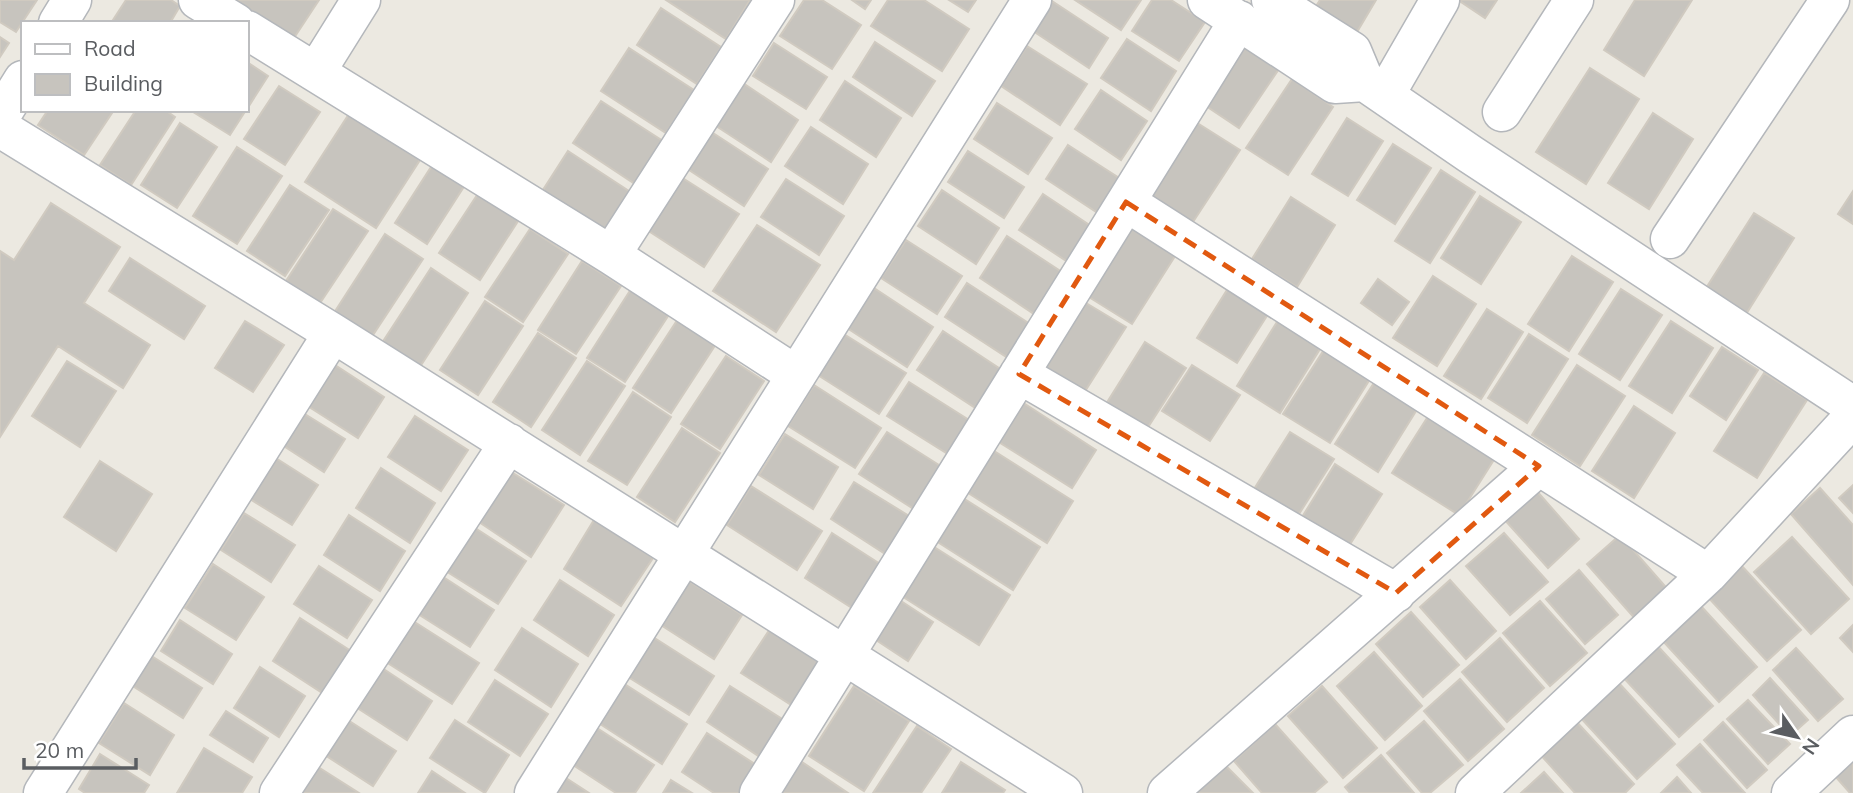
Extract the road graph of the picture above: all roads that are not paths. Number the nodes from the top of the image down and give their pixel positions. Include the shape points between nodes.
1 (72, 0) edge
2 (198, 0) edge
3 (361, 0) edge
4 (775, 0) edge
5 (1032, 0) edge
6 (1207, 0) edge
7 (1271, 0) edge
8 (1440, 0) edge
9 (1574, 0) edge
10 (1830, 0) edge
11 (1240, 20) junction
12 (59, 21) edge
13 (233, 21) edge
14 (248, 31) edge
15 (316, 72) junction
16 (21, 83) edge
17 (1373, 87) junction
18 (1502, 112) dead end
19 (0, 117) edge
20 (0, 128) edge
21 (1126, 202) junction
22 (1670, 239) dead end
23 (611, 255) junction
24 (333, 332) junction
25 (1019, 374) junction
26 (796, 375) junction
27 (1853, 406) edge
28 (1853, 417) edge
29 (509, 443) junction
30 (1539, 466) junction
31 (684, 554) junction
32 (1708, 574) junction
33 (1396, 593) junction
34 (844, 655) junction
35 (1853, 735) edge
36 (43, 793) edge
37 (279, 793) edge
38 (534, 793) edge
39 (759, 793) edge
40 (1063, 793) edge
41 (1167, 793) edge
42 (1475, 793) edge
43 (1791, 793) edge

1 - 12 street
2 - 13 street
3 - 15 street
4 - 23 street
5 - 26 street
6 - 11 street
7 - 17 street via 1352,51
8 - 17 street via 1392,83
9 - 18 street
10 - 22 street
11 - 17 street via 1335,84
11 - 21 street
14 - 15 street
15 - 23 street
16 - 19 street
17 - 27 street
20 - 24 street
21 - 25 street
21 - 30 street
23 - 26 street
24 - 29 street
24 - 36 street
25 - 33 street
25 - 34 street
26 - 31 street
28 - 32 street
29 - 31 street
29 - 37 street
30 - 32 street
30 - 33 street
31 - 34 street
31 - 38 street
32 - 42 street
33 - 41 street
34 - 39 street
34 - 40 street
35 - 43 street

